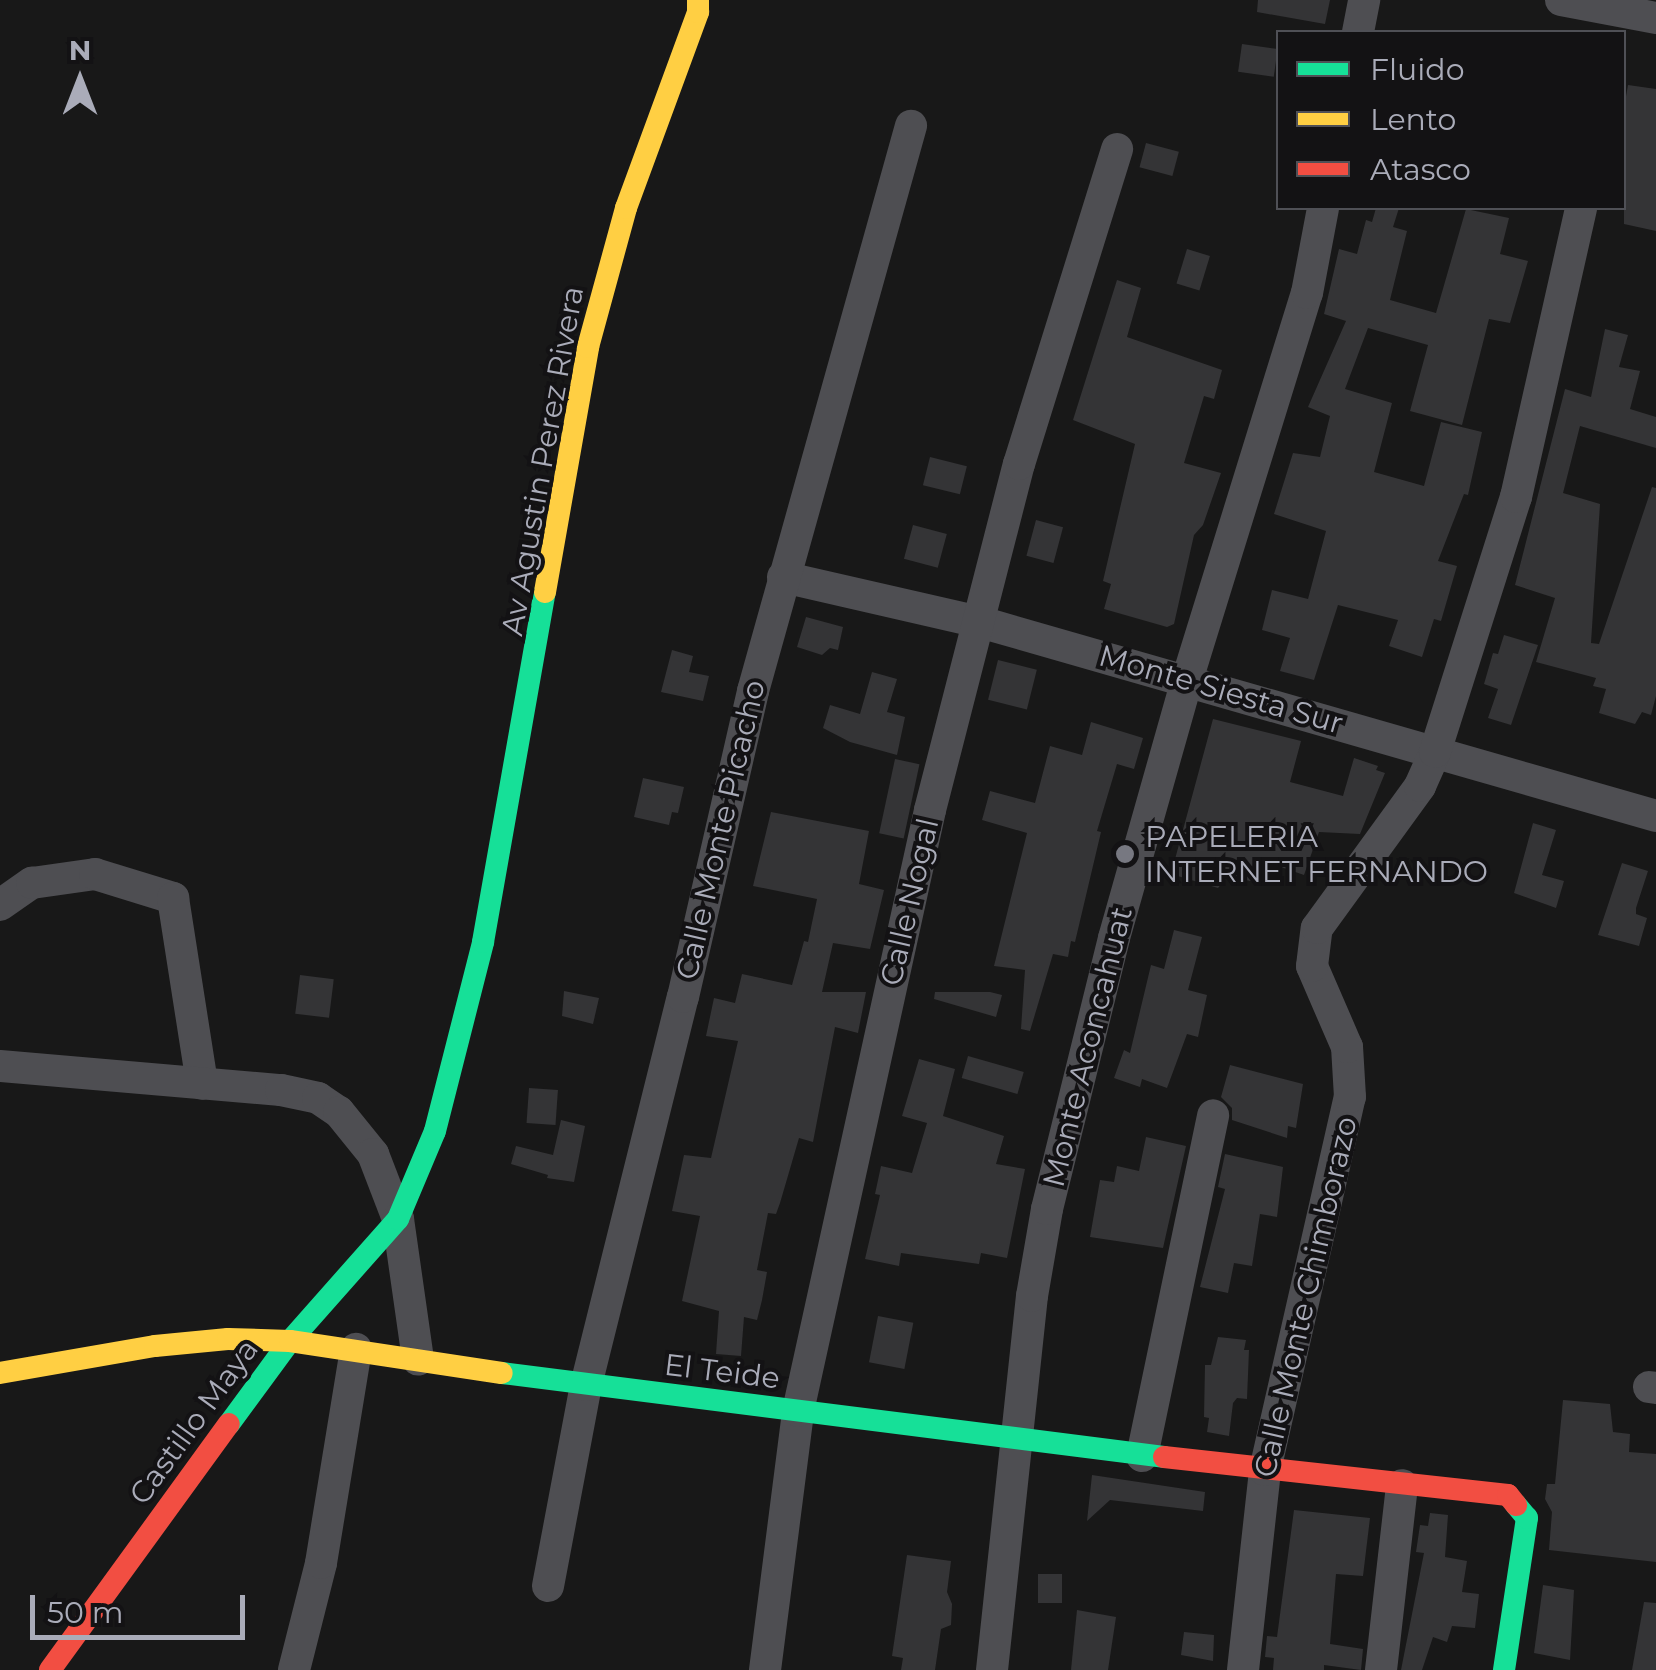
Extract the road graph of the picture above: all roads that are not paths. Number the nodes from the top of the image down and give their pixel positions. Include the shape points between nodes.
1 (698, 0) edge
2 (1364, 0) edge
3 (1561, 0) edge
4 (1636, 18) edge
5 (1358, 30) edge
6 (912, 126) dead end
7 (1117, 149) dead end
8 (1324, 210) edge
9 (1581, 210) edge
10 (783, 577) junction
11 (980, 622) junction
12 (1187, 680) junction
13 (1434, 752) junction
14 (1656, 816) edge
15 (0, 905) edge
16 (0, 1066) edge
17 (202, 1084) junction
18 (1212, 1114) dead end
19 (398, 1219) junction
20 (290, 1341) junction
21 (356, 1349) junction
22 (418, 1360) junction
23 (0, 1373) edge
24 (586, 1385) junction
25 (798, 1411) junction
26 (1020, 1441) junction
27 (1142, 1456) junction
28 (1264, 1470) junction
29 (1402, 1485) junction
30 (548, 1586) dead end
31 (50, 1670) edge
32 (294, 1670) edge
33 (765, 1670) edge
34 (992, 1670) edge
35 (1244, 1670) edge
36 (1380, 1670) edge
37 (1504, 1670) edge

1 - 19 street, Av Agustin Perez Rivera via 626,208 588,347 483,942 434,1131
2 - 5 street
3 - 4 street
6 - 10 street, Calle Monte Picacho
7 - 11 street, Calle Nogal via 1019,464
8 - 12 street, Monte Aconcahuat via 1307,293
9 - 13 street, Calle Monte Chimborazo via 1516,497
10 - 11 street, Monte Siesta Sur
10 - 24 street, Calle Monte Picacho
11 - 12 street, Monte Siesta Sur
11 - 25 street, Calle Nogal via 930,810
12 - 13 street, Monte Siesta Sur
12 - 26 street, Monte Aconcahuat via 1047,1209
13 - 14 street, Monte Siesta Sur
13 - 28 street, Calle Monte Chimborazo via 1420,786 1316,928 1312,966 1347,1046 1350,1098
15 - 17 street via 32,882 95,874 172,898
16 - 17 street
17 - 19 street via 280,1090 318,1098 340,1112 372,1154
18 - 27 street
19 - 20 street, Castillo Maya
19 - 22 street
20 - 21 street, El Teide
20 - 23 street, El Teide via 228,1338 155,1346
20 - 31 street, Castillo Maya
21 - 22 street, El Teide
21 - 32 street via 321,1562
22 - 24 street, El Teide
24 - 25 street, El Teide
24 - 30 street, Calle Monte Picacho
25 - 26 street, El Teide
25 - 33 street, Calle Nogal
26 - 27 street, El Teide
26 - 34 street, Monte Aconcahuat
27 - 28 street, El Teide
28 - 29 street, El Teide
28 - 35 street, Calle Monte Chimborazo
29 - 36 street
29 - 37 street, El Teide via 1514,1498 1526,1518

